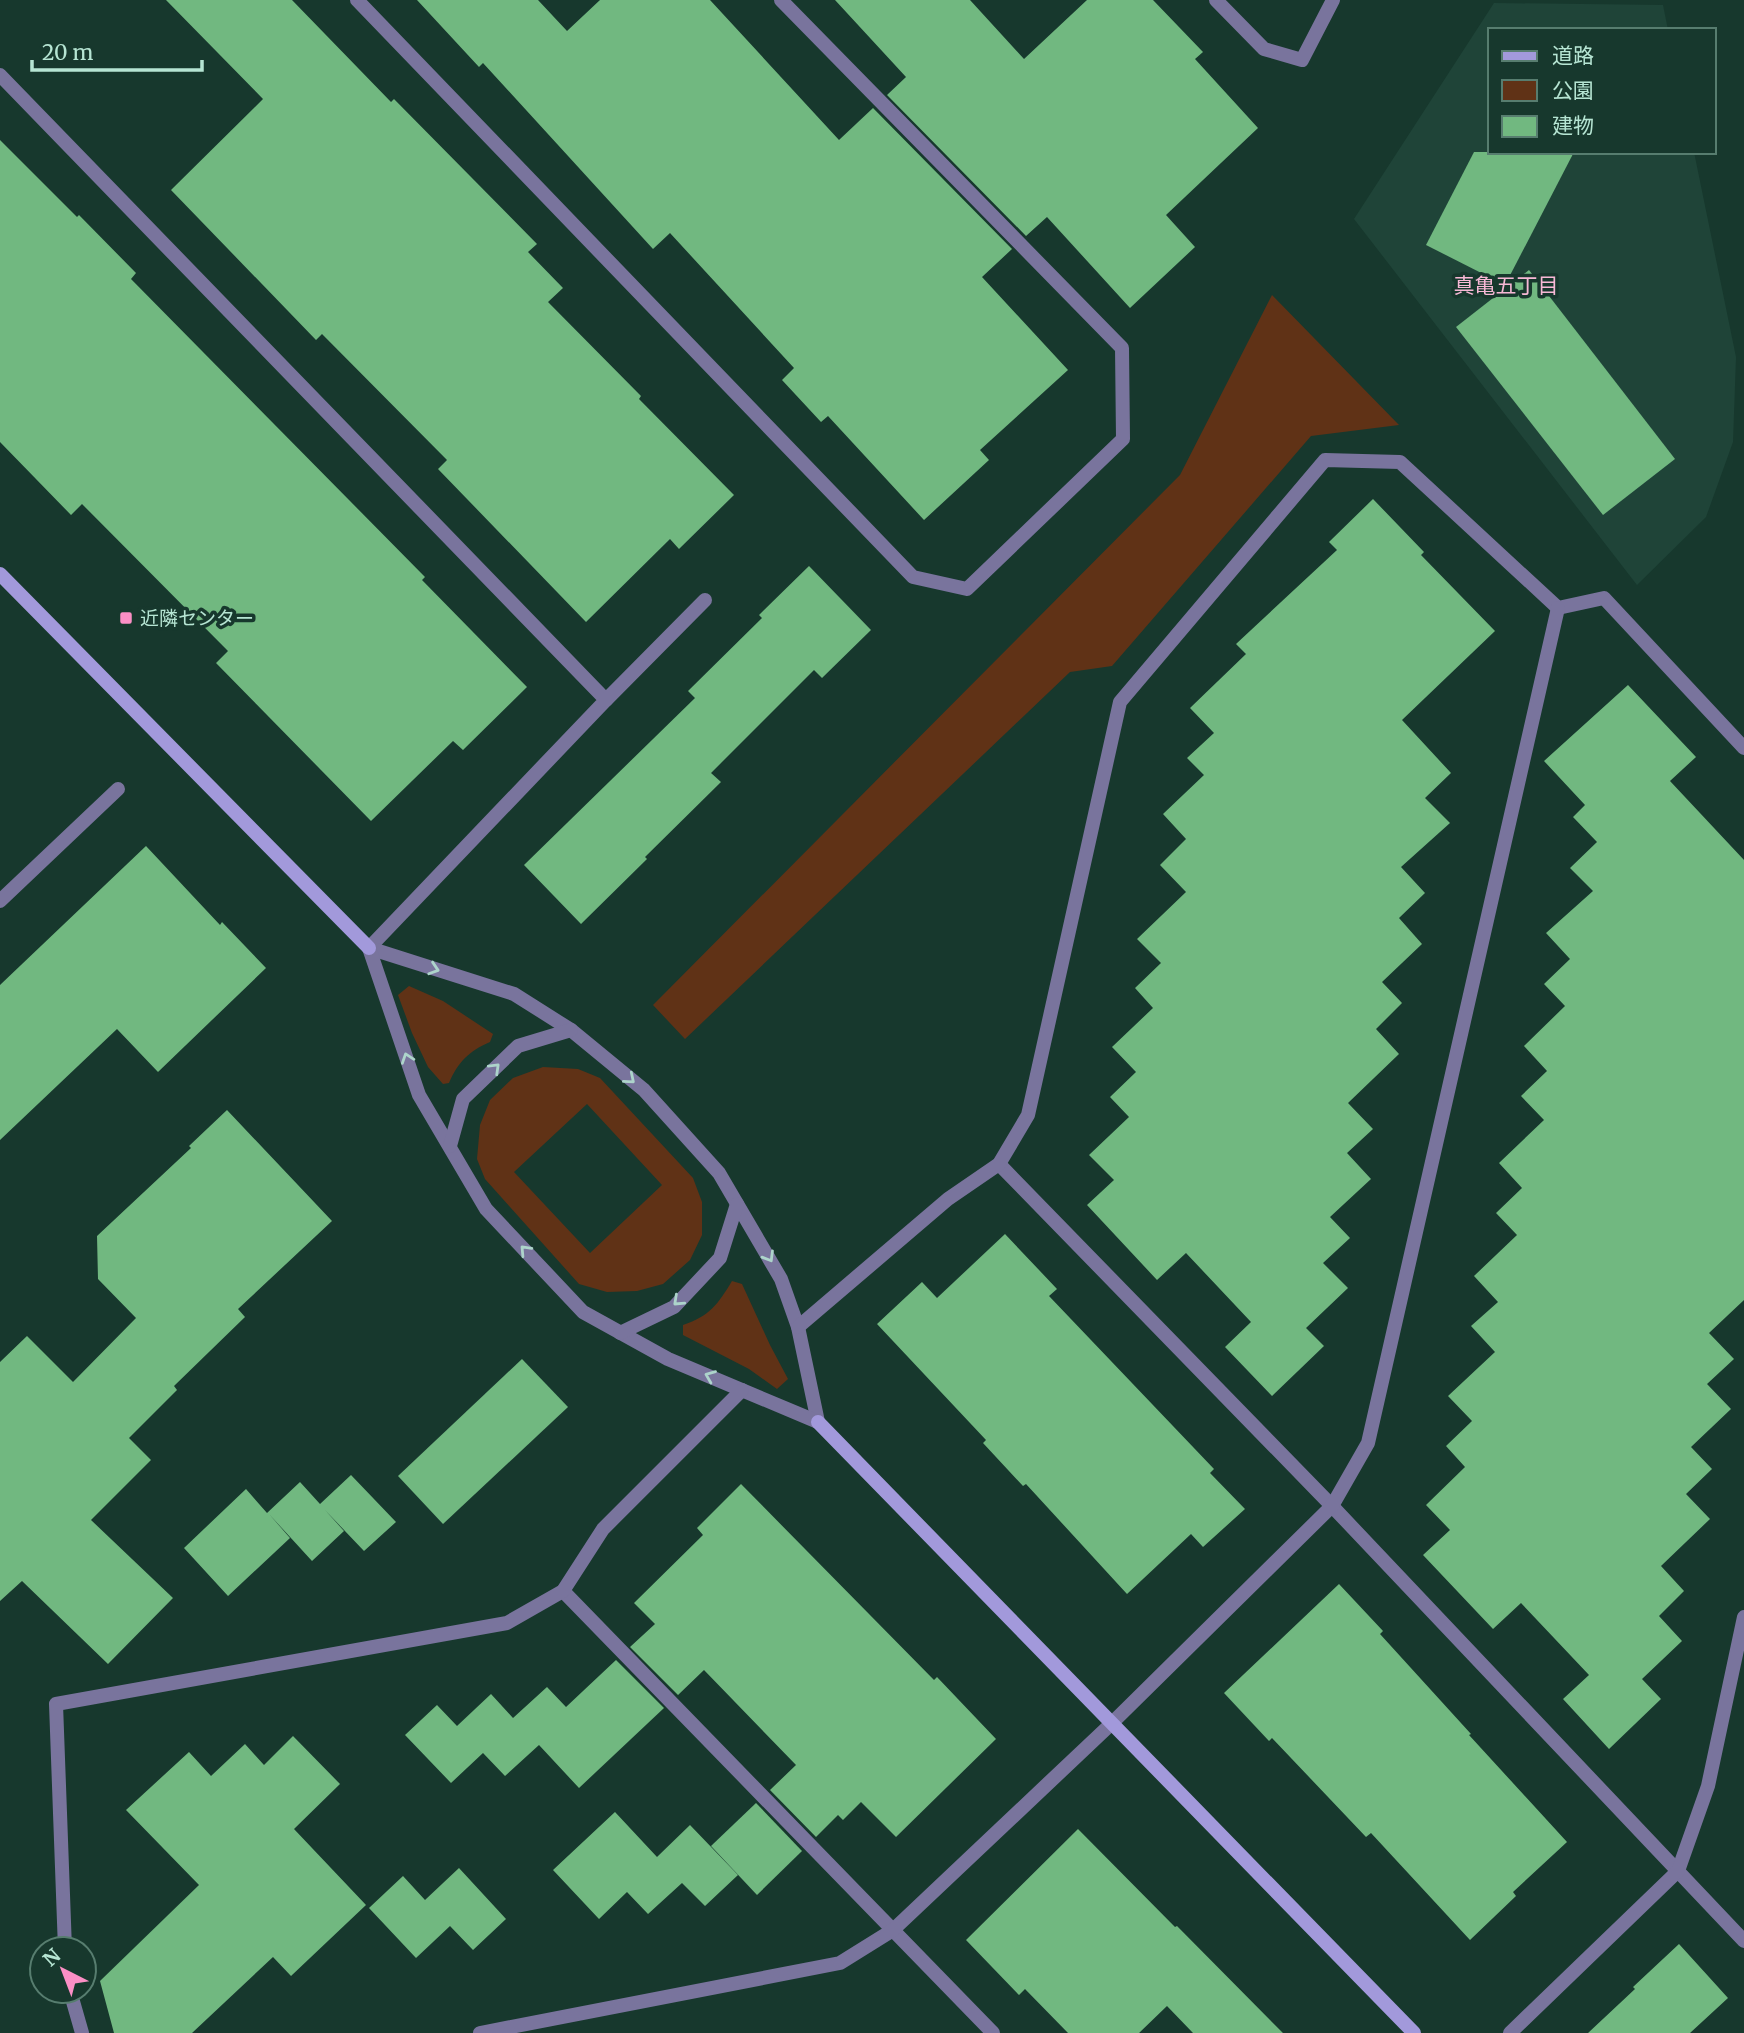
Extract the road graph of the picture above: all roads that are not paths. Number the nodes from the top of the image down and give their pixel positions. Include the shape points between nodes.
1 (357, 0) edge
2 (781, 0) edge
3 (1216, 0) edge
4 (1333, 0) edge
5 (0, 75) edge
6 (0, 574) edge
7 (705, 600) dead end
8 (1558, 607) junction
9 (606, 700) junction
10 (1744, 748) edge
11 (118, 789) dead end
12 (0, 901) edge
13 (369, 948) junction
14 (571, 1030) junction
15 (450, 1146) junction
16 (999, 1164) junction
17 (737, 1204) junction
18 (798, 1327) junction
19 (620, 1333) junction
20 (742, 1390) junction
21 (818, 1422) junction
22 (1332, 1506) junction
23 (563, 1591) junction
24 (1744, 1617) edge
25 (1111, 1724) junction
26 (1678, 1871) junction
27 (893, 1930) junction
28 (64, 1935) edge
29 (1744, 1941) edge
30 (74, 2005) edge
31 (82, 2033) edge
32 (480, 2033) edge
33 (993, 2033) edge
34 (1414, 2033) edge
35 (1510, 2033) edge

1 - 2 street via 913,577 967,589 1122,439 1122,348
3 - 4 street via 1264,49 1302,60
5 - 9 street
6 - 13 street
7 - 9 street
8 - 10 street via 1604,598
8 - 16 street via 1400,462 1325,460 1120,702 1028,1115
8 - 22 street via 1368,1443
9 - 13 street
11 - 12 street
13 -> 14 street via 514,994
15 -> 13 street via 419,1095
15 -> 14 street via 463,1099 518,1046
14 -> 17 street via 644,1090 719,1173
19 -> 15 street via 583,1312 486,1209
16 - 18 street via 948,1199
16 - 22 street
17 -> 18 street via 781,1279
17 -> 19 street via 720,1258 674,1307
18 - 21 street
20 -> 19 street
20 - 21 street
20 - 23 street via 603,1529
21 - 25 street
22 - 25 street
22 - 26 street
23 - 27 street
23 - 28 street via 506,1623 55,1704
24 - 26 street via 1707,1786
25 - 27 street
25 - 34 street
26 - 29 street
26 - 35 street
27 - 32 street via 840,1963
27 - 33 street
30 - 31 street

